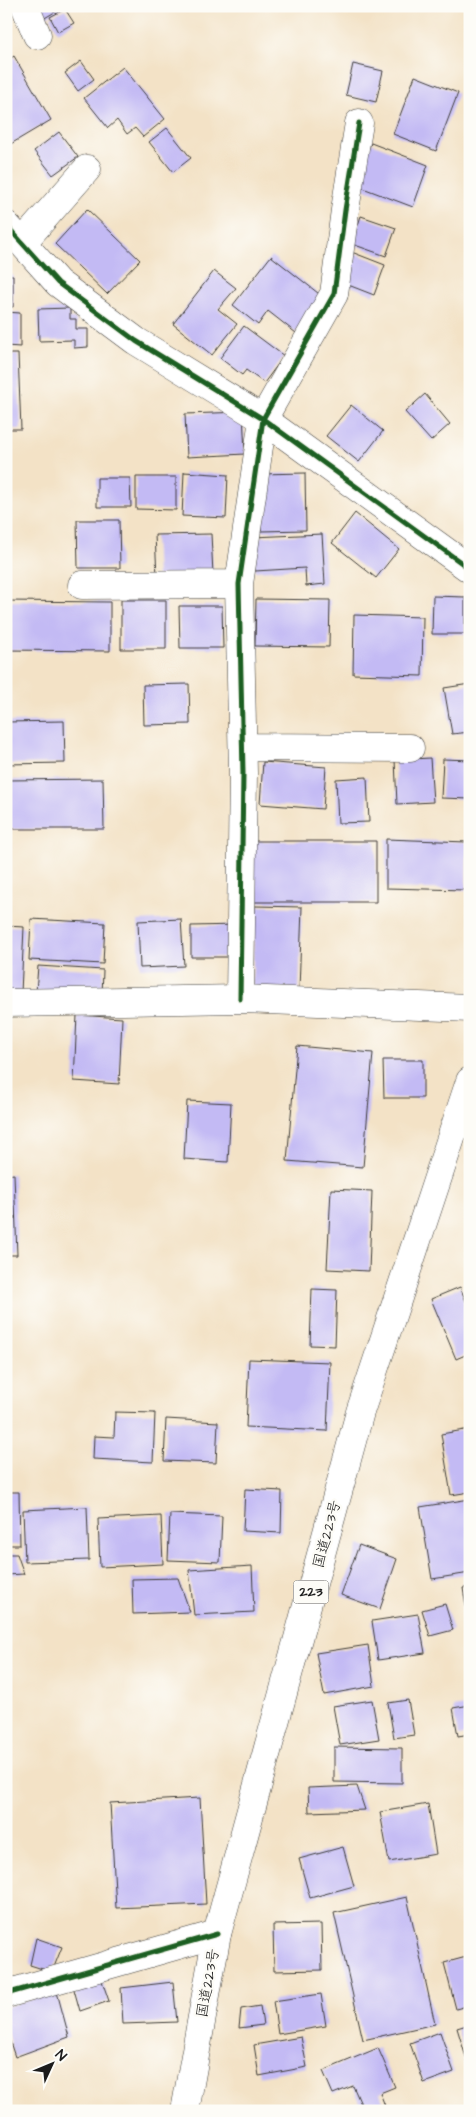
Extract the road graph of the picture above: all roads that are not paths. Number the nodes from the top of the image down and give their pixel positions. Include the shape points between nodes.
1 (25, 6) edge
2 (37, 35) dead end
3 (359, 123) dead end
4 (87, 169) dead end
5 (14, 234) edge
6 (263, 419) junction
7 (470, 569) edge
8 (239, 584) junction
9 (82, 585) dead end
10 (243, 747) junction
11 (410, 748) dead end
12 (240, 999) junction
13 (6, 1003) edge
14 (470, 1008) edge
15 (470, 1081) edge
16 (217, 1934) junction
17 (6, 1994) edge
18 (184, 2111) edge

1 - 2 main road
3 - 6 main road via 334,294
4 - 5 main road
5 - 6 main road via 58,283 136,341
6 - 7 main road
6 - 8 main road
8 - 9 main road
8 - 10 main road
10 - 11 main road
10 - 12 main road
12 - 13 main road
12 - 14 main road
15 - 16 main road, 国道223号 / 223 via 360,1412
16 - 17 main road
16 - 18 main road, 国道223号 / 223

